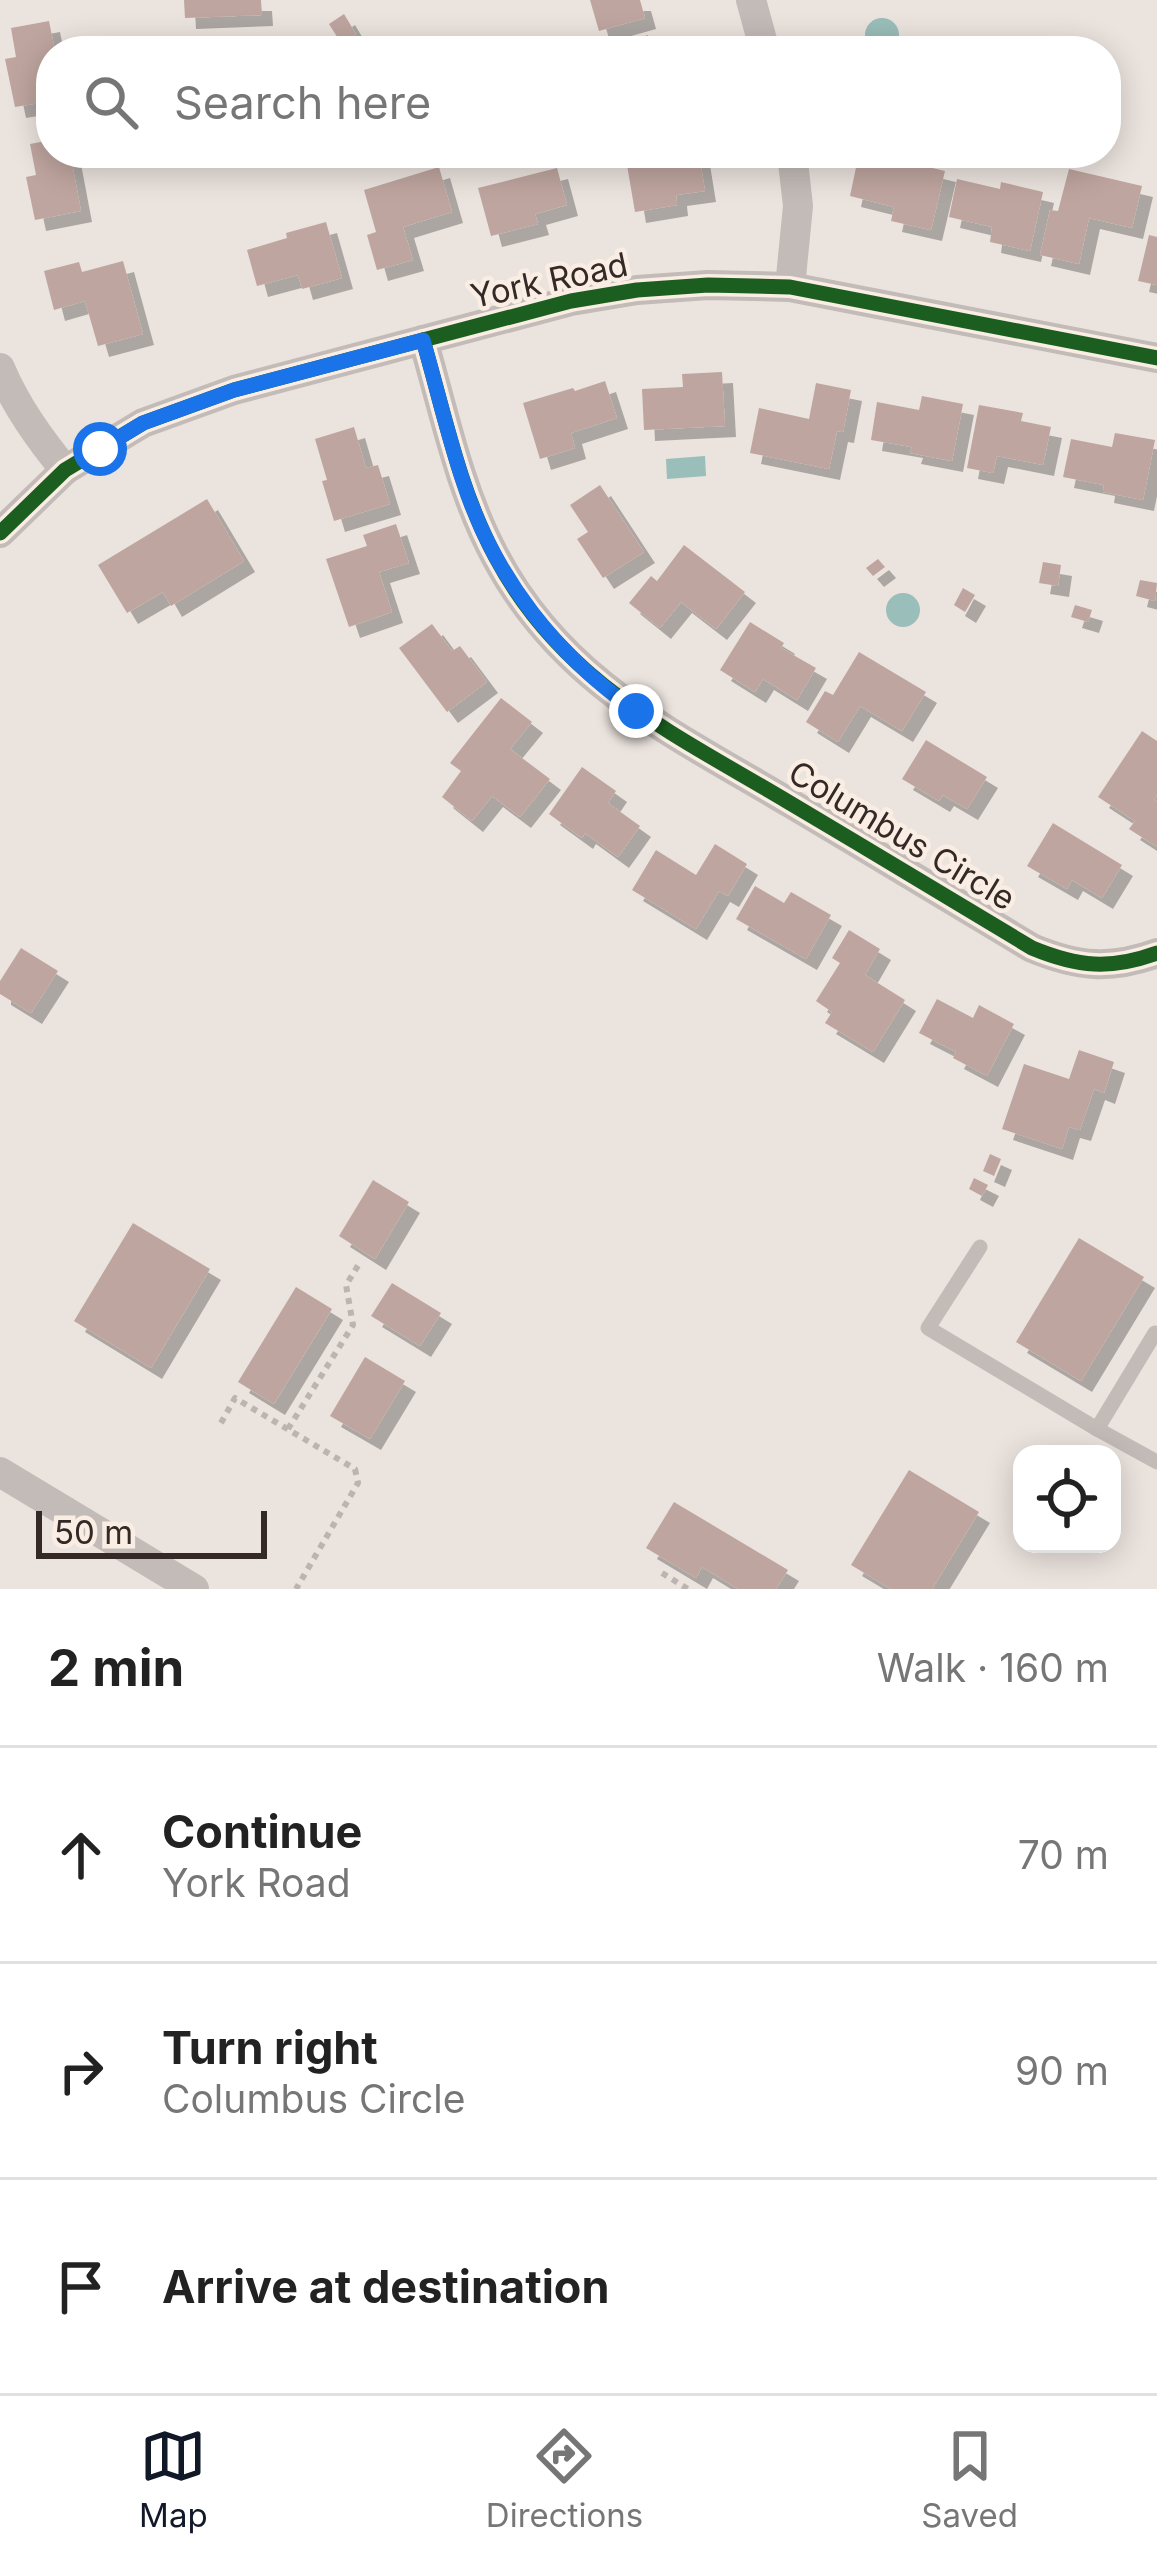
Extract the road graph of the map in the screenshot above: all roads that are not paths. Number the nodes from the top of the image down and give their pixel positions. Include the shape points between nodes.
1 (751, 0) edge
2 (761, 36) edge
3 (794, 168) edge
4 (790, 287) junction
5 (423, 340) junction
6 (1157, 358) edge
7 (0, 368) edge
8 (64, 470) junction
9 (0, 533) edge
10 (1157, 953) edge
11 (980, 1247) dead end
12 (1155, 1333) edge
13 (1097, 1429) junction
14 (1157, 1462) edge
15 (0, 1472) edge
16 (194, 1589) edge

1 - 2 street
3 - 4 street via 799,206
4 - 5 street, York Road via 637,290
4 - 6 street, York Road
5 - 8 street, York Road via 161,416
5 - 10 street, Columbus Circle via 465,487 495,556 545,631 603,687 1033,948 1101,965
7 - 8 street
8 - 9 street, York Road
11 - 13 lane via 928,1328
12 - 13 lane
13 - 14 lane
15 - 16 street

